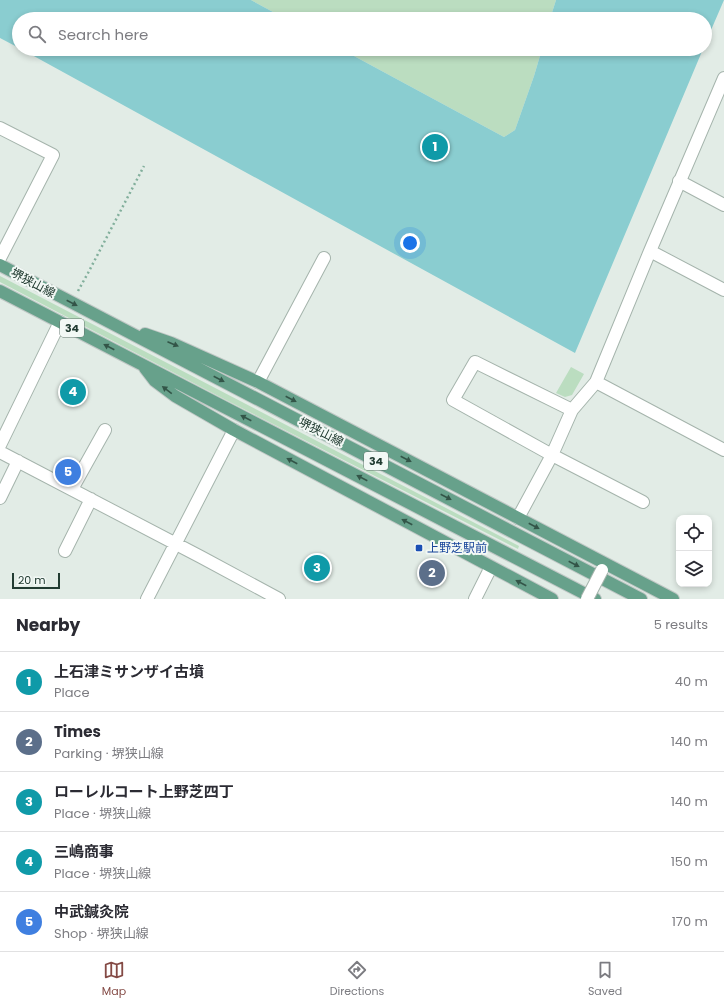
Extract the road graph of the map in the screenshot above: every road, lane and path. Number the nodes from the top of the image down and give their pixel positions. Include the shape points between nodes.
1 (724, 78) edge
2 (0, 128) edge
3 (144, 166) dead end
4 (679, 181) junction
5 (724, 205) edge
6 (650, 251) junction
7 (0, 258) edge
8 (324, 258) dead end
9 (0, 265) edge
10 (724, 290) edge
11 (0, 291) edge
12 (71, 303) junction
13 (60, 322) junction
14 (110, 323) junction
15 (144, 365) junction
16 (258, 382) junction
17 (596, 382) junction
18 (572, 410) junction
19 (105, 430) dead end
20 (234, 430) junction
21 (0, 445) edge
22 (724, 450) edge
23 (0, 452) edge
24 (552, 455) junction
25 (18, 461) junction
26 (72, 489) junction
27 (0, 498) edge
28 (91, 499) junction
29 (643, 502) dead end
30 (518, 518) junction
31 (176, 544) junction
32 (65, 551) dead end
33 (491, 567) junction
34 (603, 567) junction
35 (147, 599) edge
36 (279, 599) edge
37 (475, 599) edge
38 (552, 599) edge
39 (587, 599) edge
40 (595, 599) edge
41 (641, 599) edge
42 (673, 599) edge

1 - 4 street
2 - 7 street via 53,155
3 - 12 path
4 - 5 street
4 - 6 street
6 - 10 street
6 - 17 street
8 - 16 street
9 - 12 main road, 堺狭山線 / 34
11 - 13 main road, 堺狭山線 / 34
12 -> 14 main road, 堺狭山線 / 34
15 -> 13 main road, 堺狭山線 / 34
13 - 21 street
14 -> 16 main road via 171,343
14 -> 41 main road, 堺狭山線 / 34
20 -> 15 main road via 175,396 155,381
40 -> 15 main road, 堺狭山線 / 34
16 -> 30 main road
17 - 18 street
17 - 22 street
18 - 24 street
18 - 24 street via 475,362 453,400
19 - 26 street
20 - 31 street
33 -> 20 main road
23 - 25 street
24 - 29 street
24 - 30 street
25 - 26 street
25 - 27 street
26 - 28 street
28 - 31 street
28 - 32 street
30 -> 34 main road
31 - 35 street
31 - 36 street
33 - 37 street
38 -> 33 main road
34 - 39 street, bridge
34 - 42 main road

